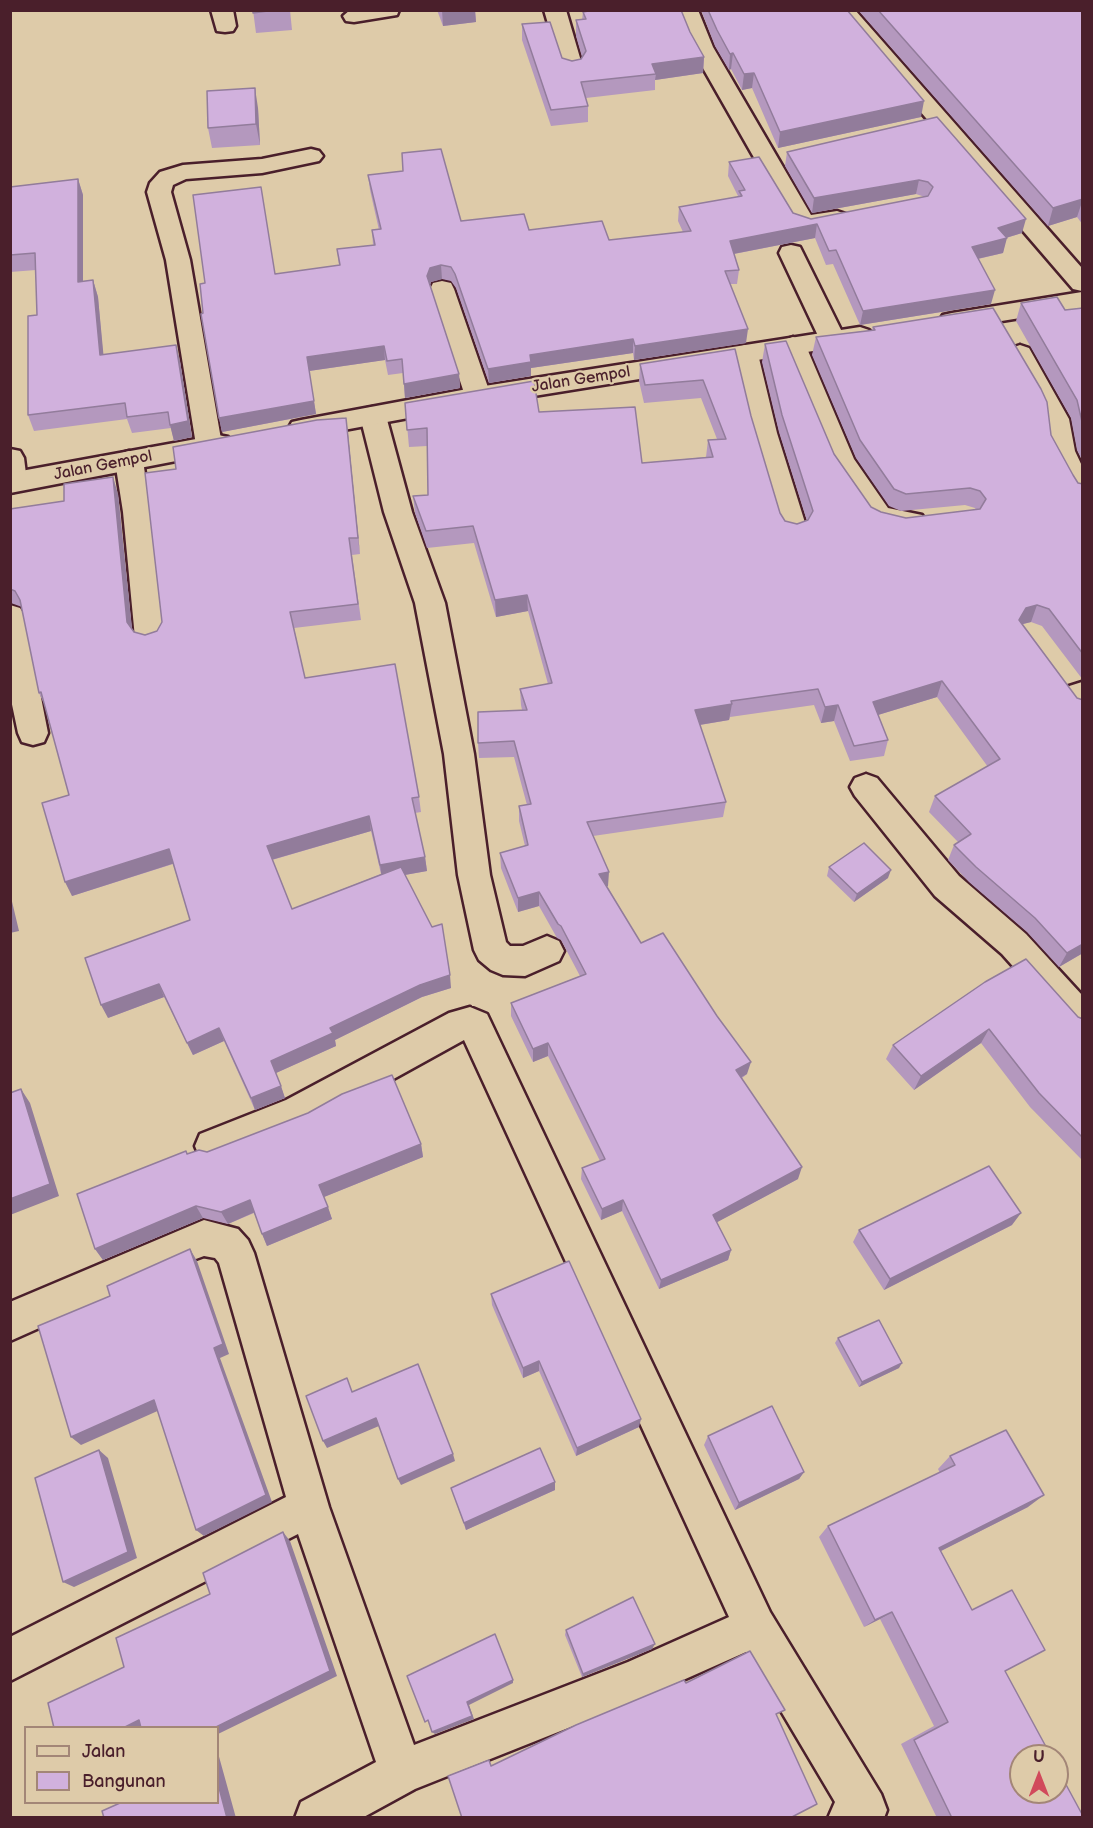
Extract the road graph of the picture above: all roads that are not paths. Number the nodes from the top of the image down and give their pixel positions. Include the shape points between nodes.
1 (389, 10) edge
2 (555, 10) edge
3 (687, 10) edge
4 (843, 10) edge
5 (354, 16) dead end
6 (572, 68) edge
7 (940, 121) junction
8 (916, 126) edge
9 (788, 155) edge
10 (311, 156) dead end
11 (765, 160) junction
12 (862, 214) edge
13 (791, 254) dead end
14 (1083, 283) edge
15 (442, 289) dead end
16 (1083, 300) edge
17 (997, 314) junction
18 (927, 325) edge
19 (880, 332) edge
20 (833, 340) junction
21 (793, 346) junction
22 (745, 354) junction
23 (478, 396) junction
24 (373, 416) junction
25 (280, 433) edge
26 (244, 439) edge
27 (209, 445) junction
28 (129, 461) junction
29 (12, 474) edge
30 (1083, 491) edge
31 (942, 520) edge
32 (793, 529) edge
33 (10, 616) edge
34 (150, 638) edge
35 (1055, 670) edge
36 (1080, 698) edge
37 (33, 733) dead end
38 (866, 787) dead end
39 (547, 951) dead end
40 (1083, 1018) edge
41 (213, 1146) dead end
42 (10, 1322) edge
43 (309, 1507) junction
44 (754, 1627) junction
45 (10, 1660) edge
46 (401, 1772) junction
47 (861, 1815) edge
48 (317, 1818) edge

1 - 5 street
2 - 6 street
3 - 11 street via 702,47
4 - 7 street
7 - 8 street
7 - 14 street
9 - 11 street
10 - 27 street via 262,166 183,172 162,183 159,192 178,260
11 - 12 street via 802,221
13 - 20 street
15 - 23 street
16 - 17 street
17 - 18 street
17 - 30 street via 1050,406 1061,451
19 - 20 street, Jalan Gempol
20 - 21 street, Jalan Gempol
21 - 22 street, Jalan Gempol
21 - 31 street via 842,463 878,515 901,523
22 - 23 street, Jalan Gempol
22 - 32 street
23 - 24 street, Jalan Gempol
24 - 25 street, Jalan Gempol
24 - 39 street via 398,512 430,603 459,754 474,875 491,950 502,960 525,961
26 - 27 street, Jalan Gempol
27 - 28 street, Jalan Gempol
28 - 29 street, Jalan Gempol
28 - 34 street
33 - 37 street
35 - 36 street
38 - 40 street via 947,886 1014,944
41 - 44 street via 298,1112 461,1024 475,1025
42 - 43 street via 177,1248 204,1238 225,1242 235,1253
43 - 45 street
43 - 46 street
44 - 46 street via 636,1680
44 - 47 street
46 - 48 street

